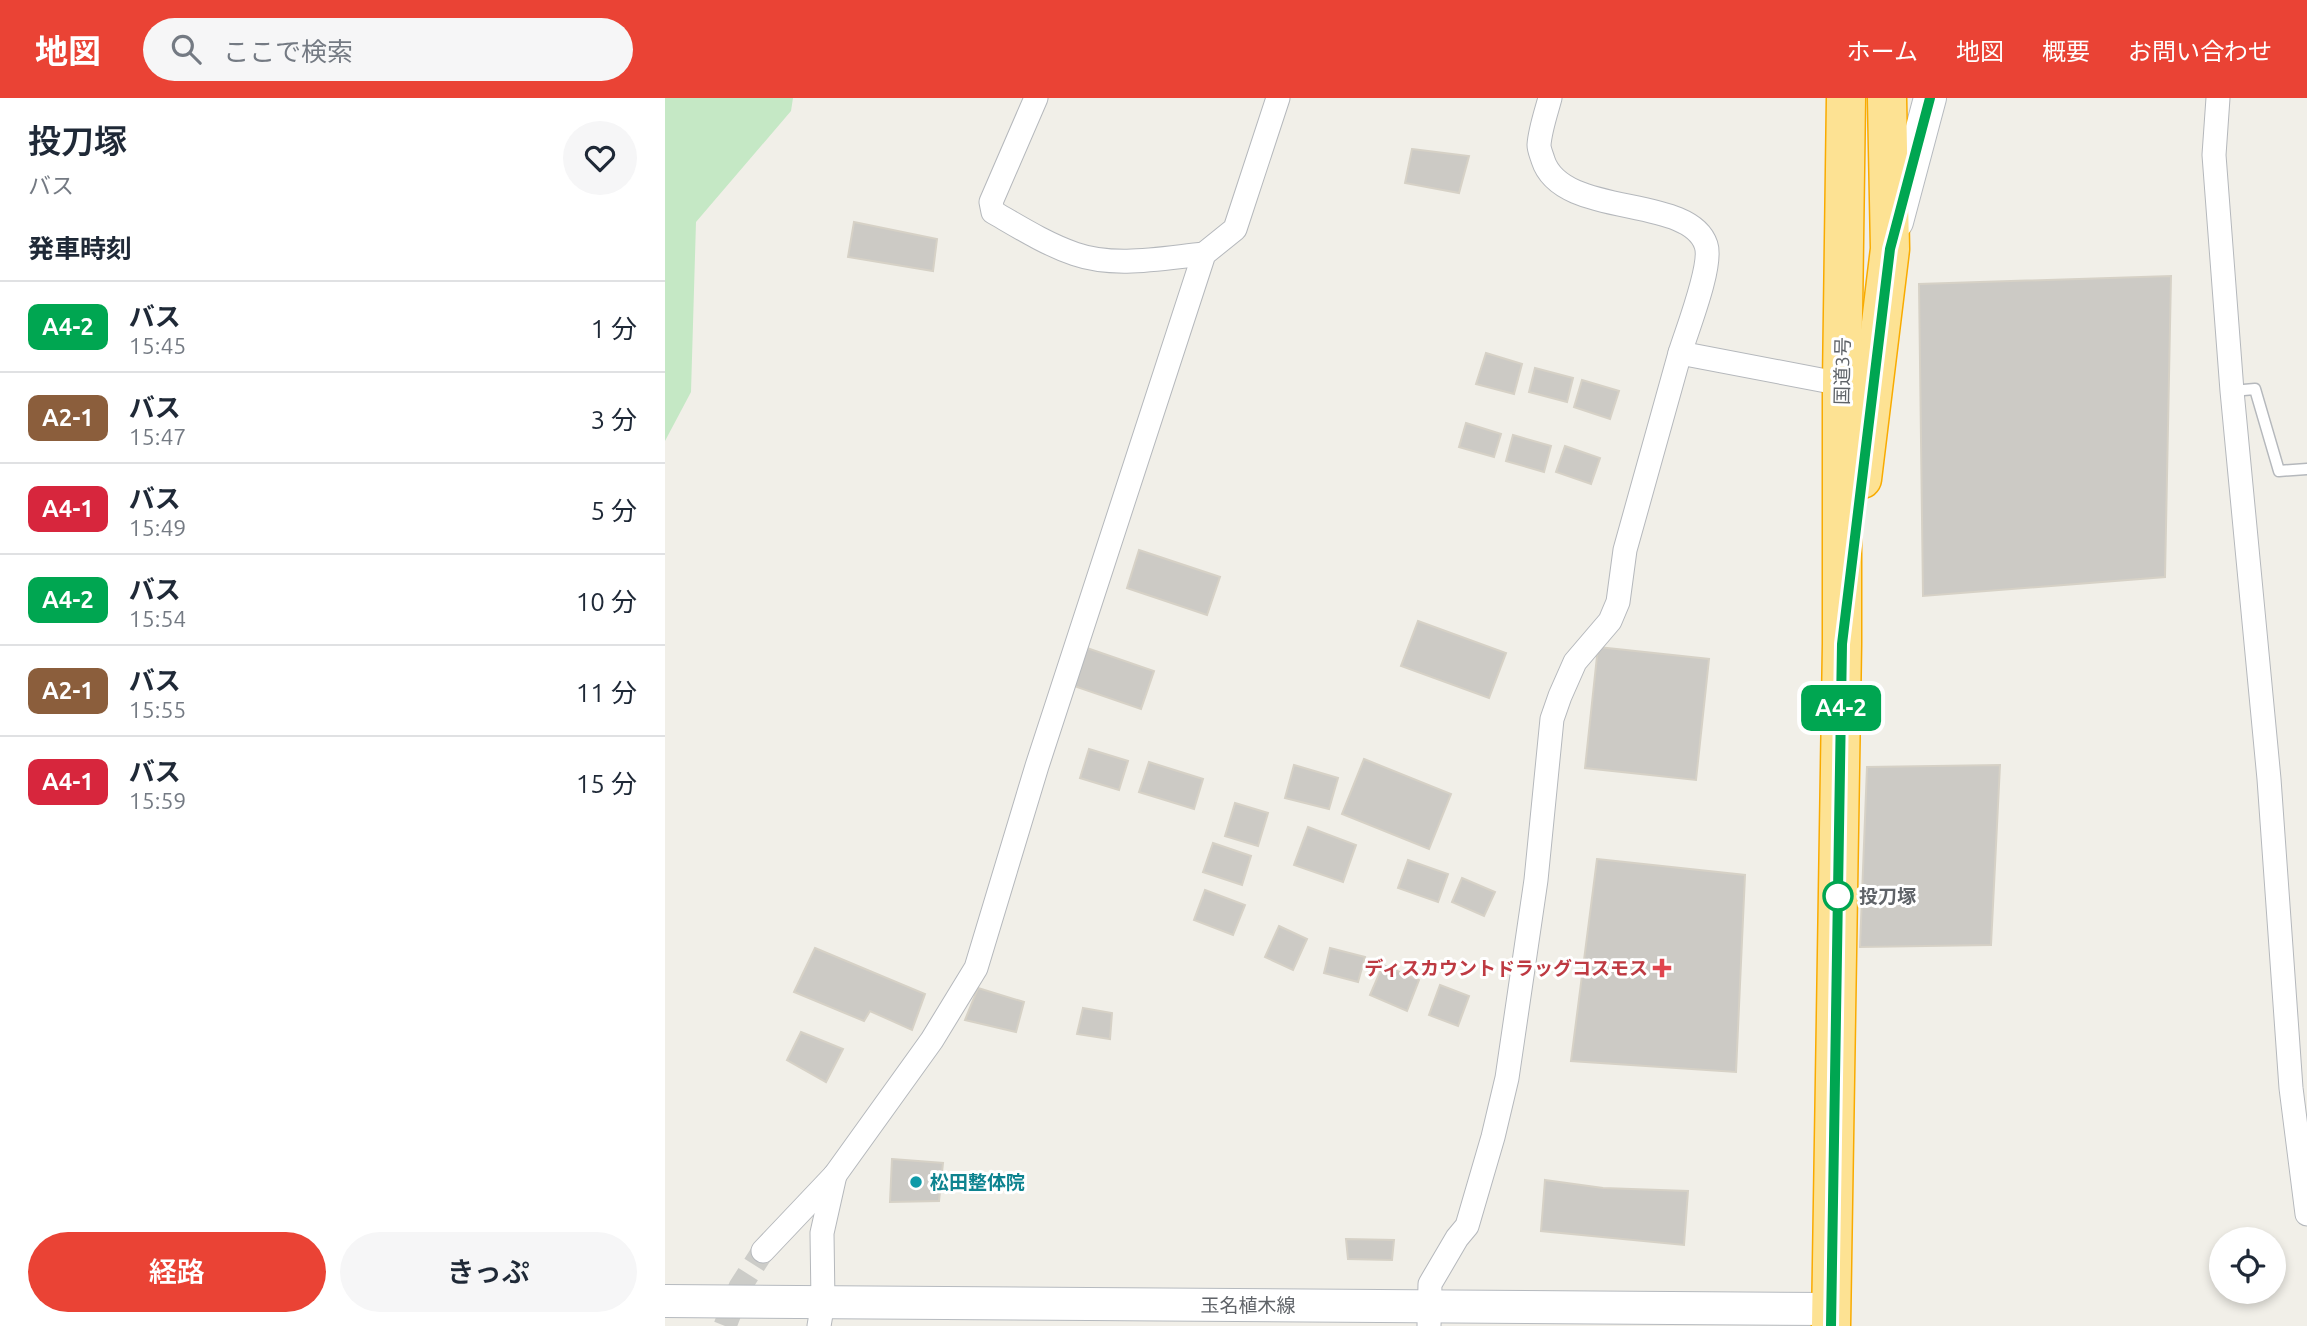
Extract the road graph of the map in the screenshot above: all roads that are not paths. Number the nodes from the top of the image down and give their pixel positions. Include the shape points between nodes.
1 (1036, 98) edge
2 (1278, 98) edge
3 (1550, 98) edge
4 (1846, 98) edge
5 (1885, 98) edge
6 (1930, 98) edge
7 (2218, 98) edge
8 (1845, 188) junction
9 (1890, 249) junction
10 (1203, 254) junction
11 (1680, 353) junction
12 (1842, 384) junction
13 (2232, 391) junction
14 (2307, 470) edge
15 (1842, 644) junction
16 (835, 1175) junction
17 (2307, 1214) edge
18 (763, 1251) tunnel mouth
19 (665, 1301) edge
20 (821, 1314) edge
21 (1429, 1316) edge
22 (1831, 1318) edge

1 - 10 street via 991,202 993,212 1076,255 1110,260
2 - 10 street via 1235,229
3 - 11 street via 1539,146 1547,172 1573,192 1674,218 1696,229 1706,245 1707,266
4 - 8 highway, 国道3号
5 - 8 main road via 1862,135
5 - 9 highway, 国道3号
6 - 9 main road
7 - 13 street via 2214,155
8 - 12 highway, 国道3号
9 - 15 highway, 国道3号
10 - 16 street via 1037,766 977,968 932,1040
11 - 12 street
11 - 21 street via 1625,550 1618,602 1610,621 1575,662 1552,719 1536,880 1507,1078 1467,1226 1430,1284
12 - 15 highway, 国道3号
13 - 14 lane via 2255,389 2279,471
13 - 17 street via 2269,779 2291,1087
15 - 22 highway, 国道3号
16 - 18 street
16 - 20 street via 822,1233
19 - 20 main road, 玉名植木線
20 - 21 main road, 玉名植木線
21 - 22 main road, 玉名植木線

